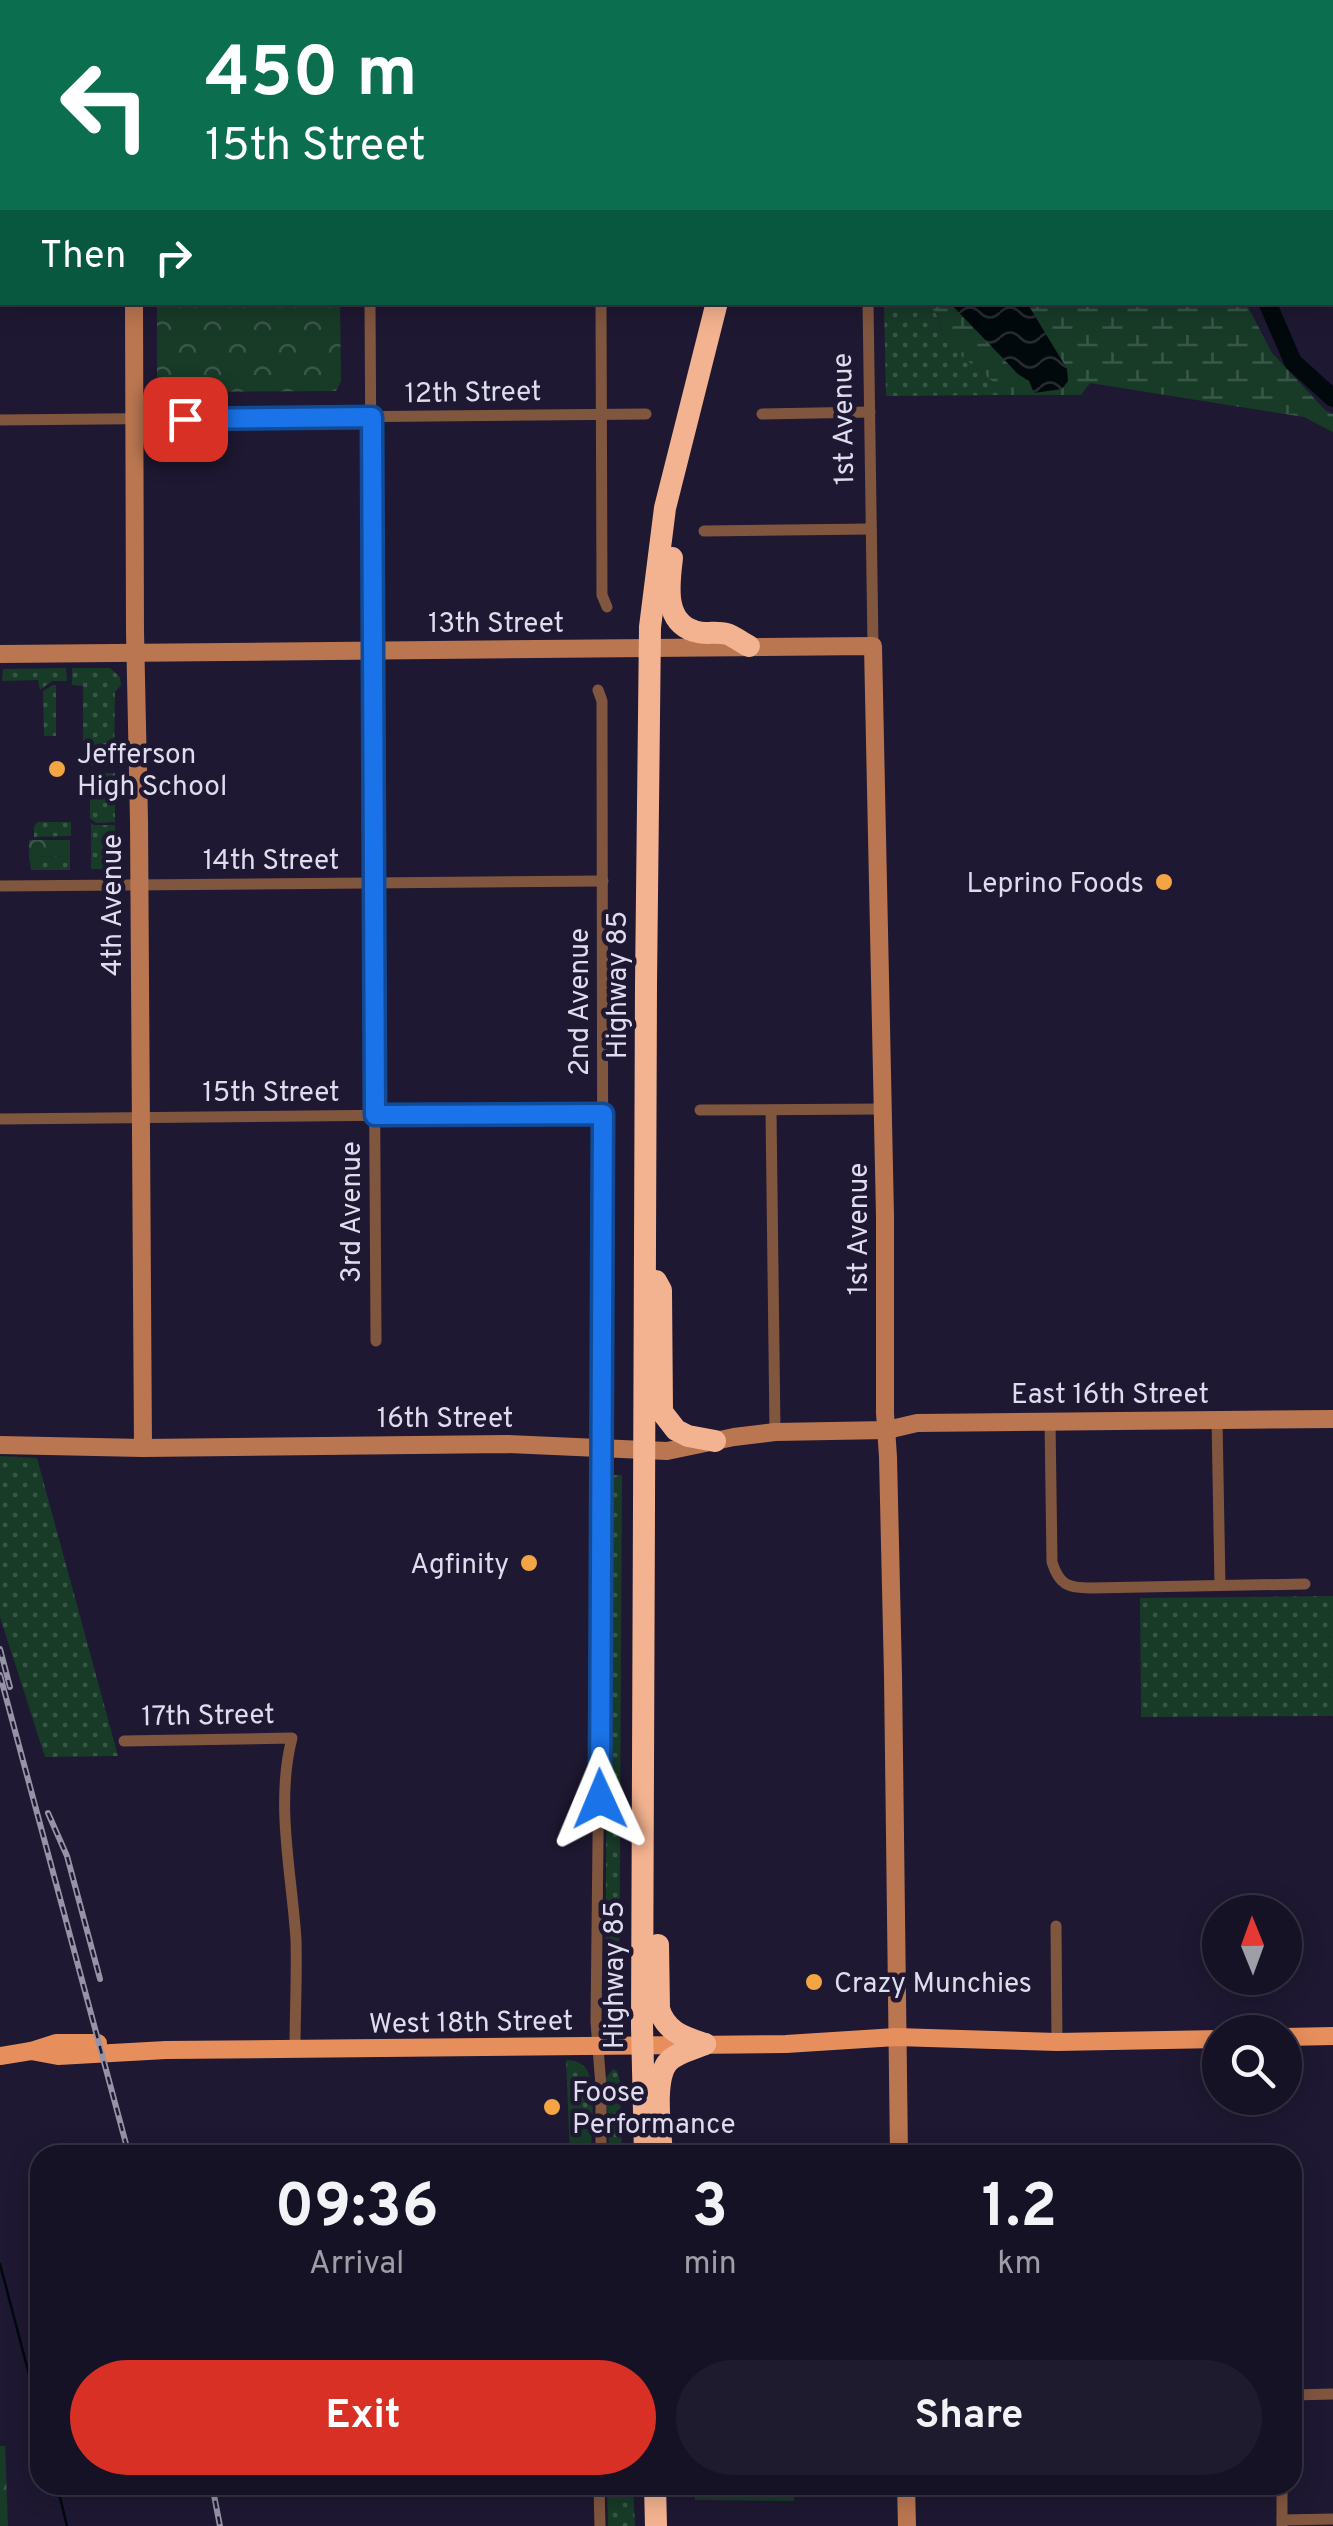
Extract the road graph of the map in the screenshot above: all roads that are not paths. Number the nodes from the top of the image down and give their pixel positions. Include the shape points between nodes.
1 (134, 305) edge
2 (370, 305) edge
3 (601, 305) edge
4 (715, 305) edge
5 (868, 305) edge
6 (870, 412) junction
7 (646, 414) dead end
8 (762, 414) dead end
9 (601, 415) junction
10 (372, 417) junction
11 (134, 419) junction
12 (0, 420) edge
13 (672, 474) junction
14 (871, 528) junction
15 (704, 531) dead end
16 (607, 608) dead end
17 (749, 646) junction
18 (872, 646) junction
19 (649, 647) junction
20 (373, 650) junction
21 (136, 653) junction
22 (0, 654) edge
23 (598, 690) dead end
24 (603, 880) junction
25 (374, 883) junction
26 (138, 884) junction
27 (0, 886) edge
28 (883, 1109) junction
29 (700, 1110) dead end
30 (771, 1110) junction
31 (603, 1114) junction
32 (375, 1115) junction
33 (140, 1117) junction
34 (0, 1119) edge
35 (646, 1261) junction
36 (376, 1341) dead end
37 (1333, 1418) edge
38 (1050, 1420) junction
39 (1217, 1420) junction
40 (888, 1430) junction
41 (775, 1432) junction
42 (716, 1442) junction
43 (0, 1445) edge
44 (144, 1448) junction
45 (602, 1450) junction
46 (644, 1452) junction
47 (1305, 1584) dead end
48 (1220, 1585) junction
49 (124, 1740) dead end
50 (644, 1864) junction
51 (1056, 1926) dead end
52 (1333, 2036) edge
53 (896, 2037) junction
54 (1302, 2037) edge
55 (1202, 2039) edge
56 (1057, 2042) junction
57 (705, 2044) junction
58 (642, 2045) junction
59 (597, 2047) junction
60 (295, 2050) junction
61 (0, 2056) edge
62 (601, 2145) edge
63 (645, 2145) edge
64 (662, 2145) edge
65 (898, 2145) edge
66 (1333, 2394) edge
67 (1302, 2395) edge
68 (599, 2495) edge
69 (654, 2495) edge
70 (906, 2495) edge
71 (1282, 2495) edge
72 (1333, 2519) edge
73 (1282, 2523) edge
74 (600, 2526) edge
75 (656, 2526) edge
76 (906, 2526) edge

1 - 11 street, 4th Avenue
2 - 10 street, 3rd Avenue
3 - 9 street
4 - 13 highway, Highway 85
5 - 6 street, 1st Avenue
6 - 8 street
6 - 14 street, 1st Avenue
7 - 9 street, 12th Street
9 - 10 street, 12th Street
9 - 16 street
10 - 11 street, 12th Street
10 - 20 street, 3rd Avenue
11 - 12 street, 12th Street
11 - 21 street, 4th Avenue
13 - 17 highway via 679,508 669,585 673,612 693,631 728,634
13 - 19 highway, Highway 85
14 - 15 street
14 - 18 street, 1st Avenue
17 - 18 street, 13th Street
17 - 19 street, 13th Street
18 - 28 street, 1st Avenue
19 - 20 street, 13th Street
19 - 35 highway, Highway 85
20 - 21 street, 13th Street
20 - 25 street, 3rd Avenue
21 - 22 street, 13th Street
21 - 26 street, 4th Avenue
23 - 24 street, 2nd Avenue
24 - 25 street, 14th Street
24 - 31 street, 2nd Avenue
25 - 26 street, 14th Street
25 - 32 street, 3rd Avenue
26 - 27 street, 14th Street
26 - 33 street, 4th Avenue
28 - 30 street
28 - 40 street, 1st Avenue
29 - 30 street
30 - 41 street
31 - 32 street, 15th Street
31 - 45 street, 2nd Avenue
32 - 33 street, 15th Street
32 - 36 street, 3rd Avenue
33 - 34 street, 15th Street
33 - 44 street, 4th Avenue
35 - 42 highway via 661,1290 662,1412 676,1430
35 - 46 highway, Highway 85
37 - 39 street, East 16th Street
38 - 39 street, East 16th Street
38 - 40 street, East 16th Street via 917,1423
38 - 48 street via 1052,1562 1062,1583
39 - 48 street
40 - 41 street, 16th Street
40 - 53 street, 1st Avenue
41 - 42 street, 16th Street
42 - 46 street, 16th Street
43 - 44 street, 16th Street
44 - 45 street, 16th Street via 507,1444
45 - 46 street, 16th Street
45 - 59 street, 2nd Avenue
46 - 50 highway, Highway 85
47 - 48 street
49 - 60 street, 17th Street via 292,1738 284,1794 296,1942
50 - 57 highway via 658,1892 661,2017 674,2033
50 - 58 highway, Highway 85
51 - 56 street
52 - 54 main road
53 - 56 main road, West 18th Street
53 - 57 main road, West 18th Street
53 - 65 street, 1st Avenue
55 - 56 main road, West 18th Street
57 - 58 main road, West 18th Street
57 - 64 highway via 664,2068
58 - 59 main road, West 18th Street
58 - 63 highway, Highway 85
59 - 60 main road, West 18th Street
59 - 62 street, 2nd Avenue
60 - 61 main road, West 18th Street via 56,2043
66 - 67 street
68 - 74 street
69 - 75 highway
70 - 76 street
71 - 73 street
72 - 73 street

